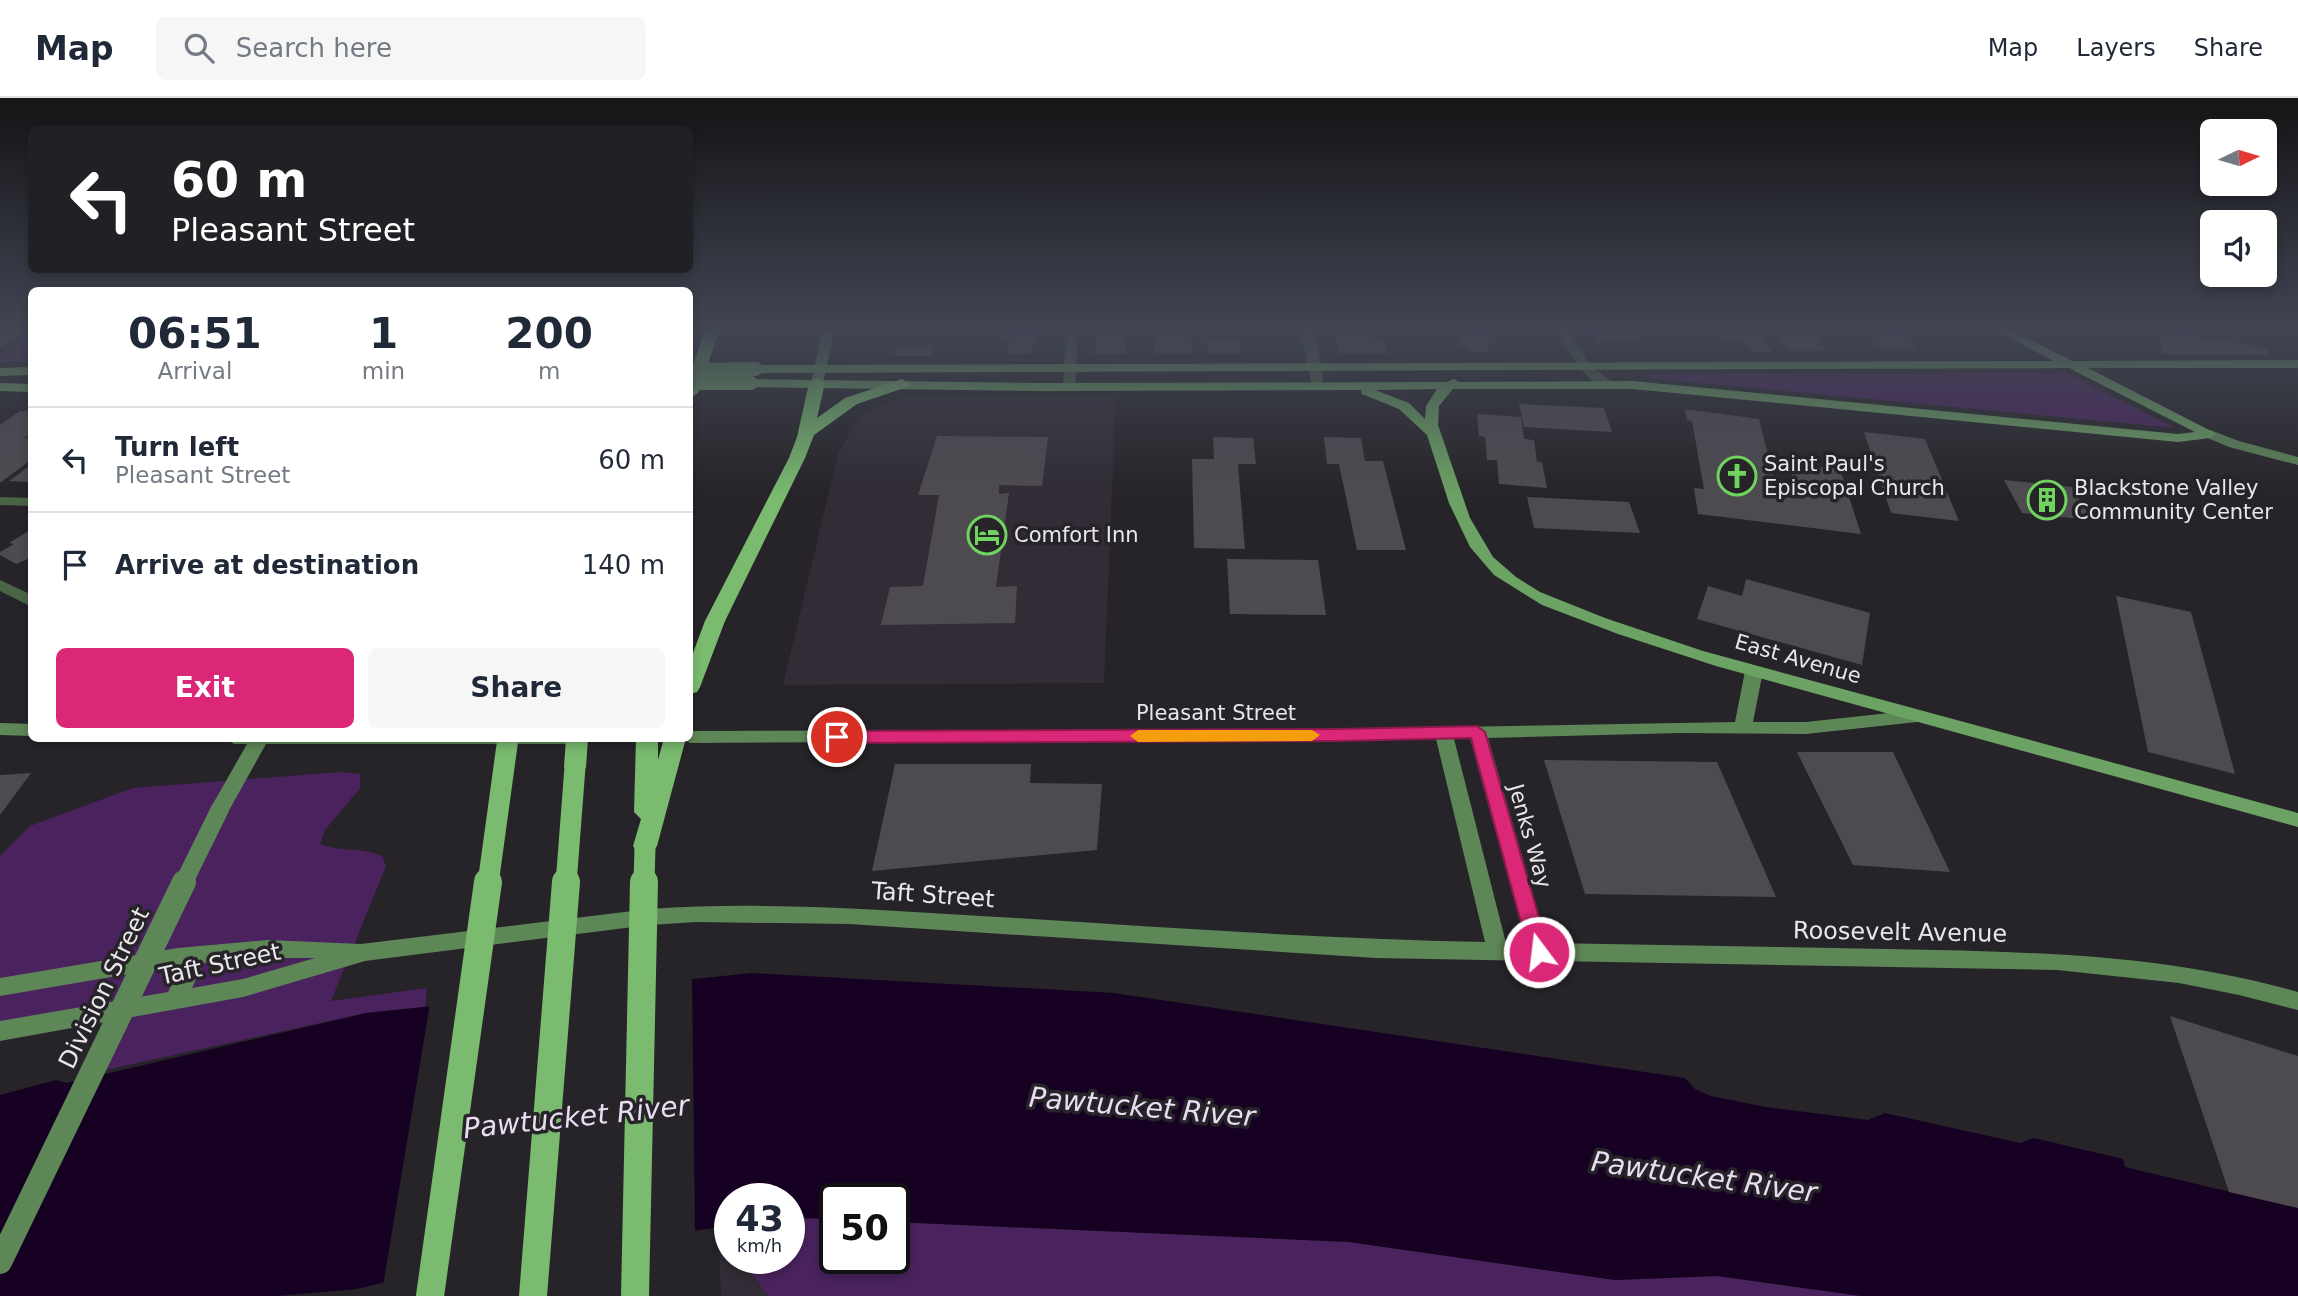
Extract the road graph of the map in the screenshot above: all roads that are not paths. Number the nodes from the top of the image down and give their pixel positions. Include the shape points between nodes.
1 (816, 384) edge
2 (902, 384) joint
3 (1069, 384) edge
4 (2108, 384) edge
5 (1449, 385) junction
6 (1608, 385) joint
7 (1318, 386) joint
8 (1336, 386) junction
9 (0, 387) edge
10 (1069, 387) junction
11 (28, 388) edge
12 (806, 433) junction
13 (1432, 433) junction
14 (2210, 434) junction
15 (2298, 461) edge
16 (0, 501) edge
17 (28, 502) edge
18 (0, 585) edge
19 (28, 600) edge
20 (1754, 671) junction
21 (693, 679) edge
22 (1917, 716) junction
23 (1743, 728) junction
24 (0, 729) edge
25 (28, 730) edge
26 (1443, 732) junction
27 (1477, 732) junction
28 (693, 737) edge
29 (258, 742) edge
30 (507, 742) edge
31 (577, 742) edge
32 (648, 742) edge
33 (673, 742) edge
34 (657, 767) junction
35 (2298, 820) edge
36 (1498, 952) junction
37 (1539, 952) junction
38 (365, 953) junction
39 (196, 955) junction
40 (0, 987) edge
41 (2298, 1000) edge
42 (175, 1001) junction
43 (0, 1031) edge
44 (0, 1262) edge
45 (430, 1296) edge
46 (533, 1296) edge
47 (635, 1296) edge

1 - 12 highway
2 - 10 main road
2 - 12 highway via 851,401
3 - 10 street
4 - 14 main road
5 - 6 main road
5 - 8 main road
5 - 13 main road, East Avenue via 1437,395 1431,409
6 - 14 main road via 1668,387 2178,438
7 - 8 main road
7 - 10 main road
8 - 13 main road via 1366,390 1395,401
9 - 11 main road
12 - 21 highway via 785,487 715,621
13 - 20 main road, East Avenue via 1470,535 1487,560 1516,584 1612,627
14 - 15 main road
16 - 17 street
18 - 19 street
20 - 22 main road, East Avenue
20 - 23 main road
22 - 23 main road, Pleasant Street via 1806,729
22 - 35 main road, East Avenue
23 - 27 main road, Pleasant Street
24 - 25 main road
26 - 27 main road, Pleasant Street
26 - 28 main road, Pleasant Street
26 - 36 main road
27 - 37 main road, Jenks Way
29 - 44 main road, Division Street, bridge via 220,809
30 - 45 highway, bridge
31 - 46 highway, bridge
32 - 34 highway
33 - 34 highway
34 - 47 highway, bridge via 645,846
36 - 37 main road, Roosevelt Avenue
36 - 38 main road, Taft Street via 746,914 649,917
37 - 41 main road, Roosevelt Avenue via 2108,964 2221,981
38 - 39 main road, Taft Street via 293,947
38 - 42 main road, Taft Street via 285,978
39 - 40 main road, Taft Street
39 - 42 main road
42 - 43 main road, Taft Street

